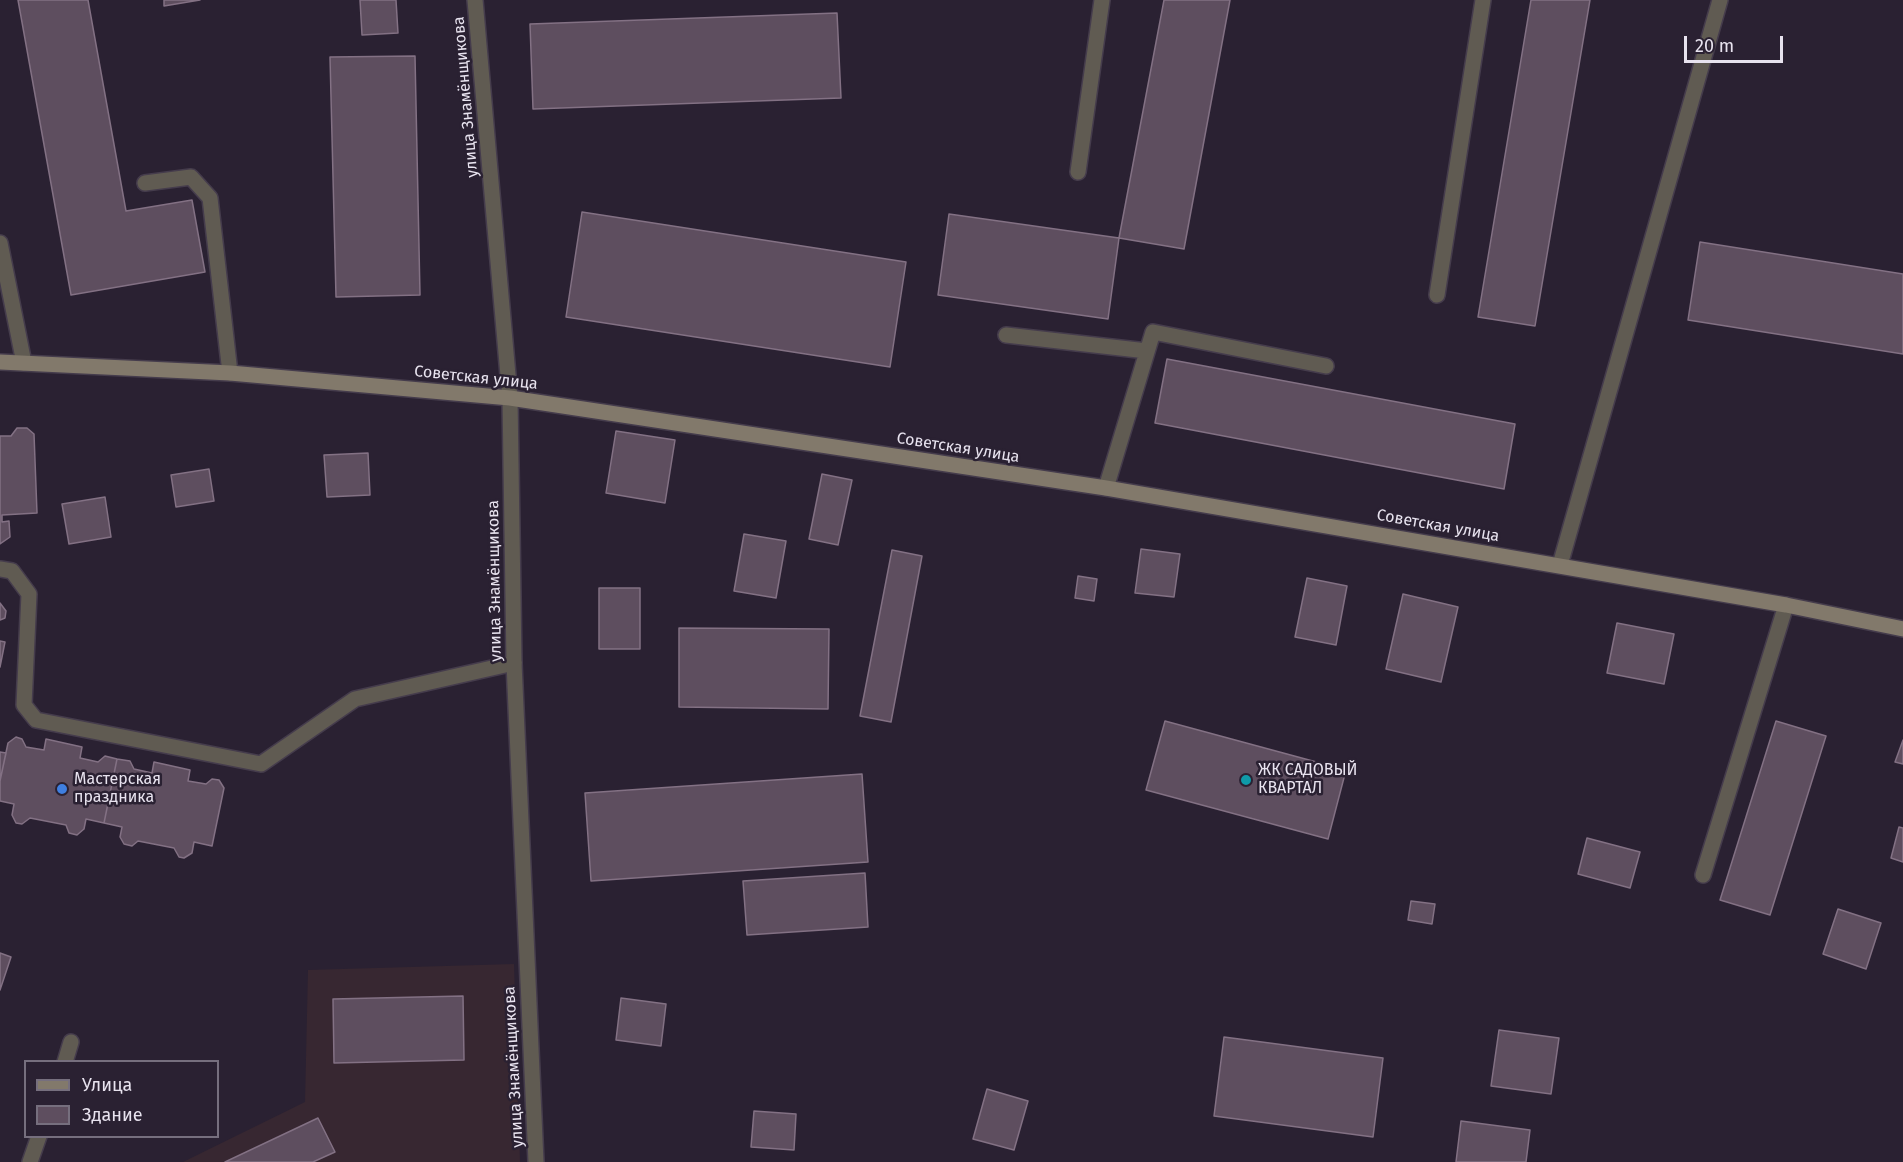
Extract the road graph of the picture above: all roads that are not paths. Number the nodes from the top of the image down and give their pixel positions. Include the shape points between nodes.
1 (475, 0) edge
2 (1102, 0) edge
3 (1483, 0) edge
4 (1720, 0) edge
5 (1078, 172) dead end
6 (145, 183) dead end
7 (0, 243) edge
8 (1437, 296) dead end
9 (1006, 335) dead end
10 (1147, 351) junction
11 (0, 362) edge
12 (24, 363) junction
13 (1326, 366) dead end
14 (230, 373) junction
15 (510, 398) junction
16 (1106, 488) junction
17 (1560, 565) junction
18 (0, 569) edge
19 (1786, 605) junction
20 (1903, 629) edge
21 (514, 663) junction
22 (1703, 874) dead end
23 (71, 1042) dead end
24 (66, 1060) edge
25 (39, 1138) edge
26 (30, 1162) edge
27 (536, 1162) edge

1 - 15 street, улица Знамёнщикова
2 - 5 street
3 - 8 street
4 - 17 street
6 - 14 street via 191,177 210,198
7 - 12 street
9 - 10 street
10 - 13 street via 1153,332
10 - 16 street
11 - 12 street, Советская улица
12 - 14 street, Советская улица
14 - 15 street, Советская улица
15 - 16 street, Советская улица
15 - 21 street, улица Знамёнщикова
16 - 17 street, Советская улица
17 - 19 street, Советская улица
18 - 21 street via 12,571 29,594 24,705 36,720 261,764 355,699
19 - 20 street, Советская улица
19 - 22 street
21 - 27 street, улица Знамёнщикова
23 - 24 street
25 - 26 street

